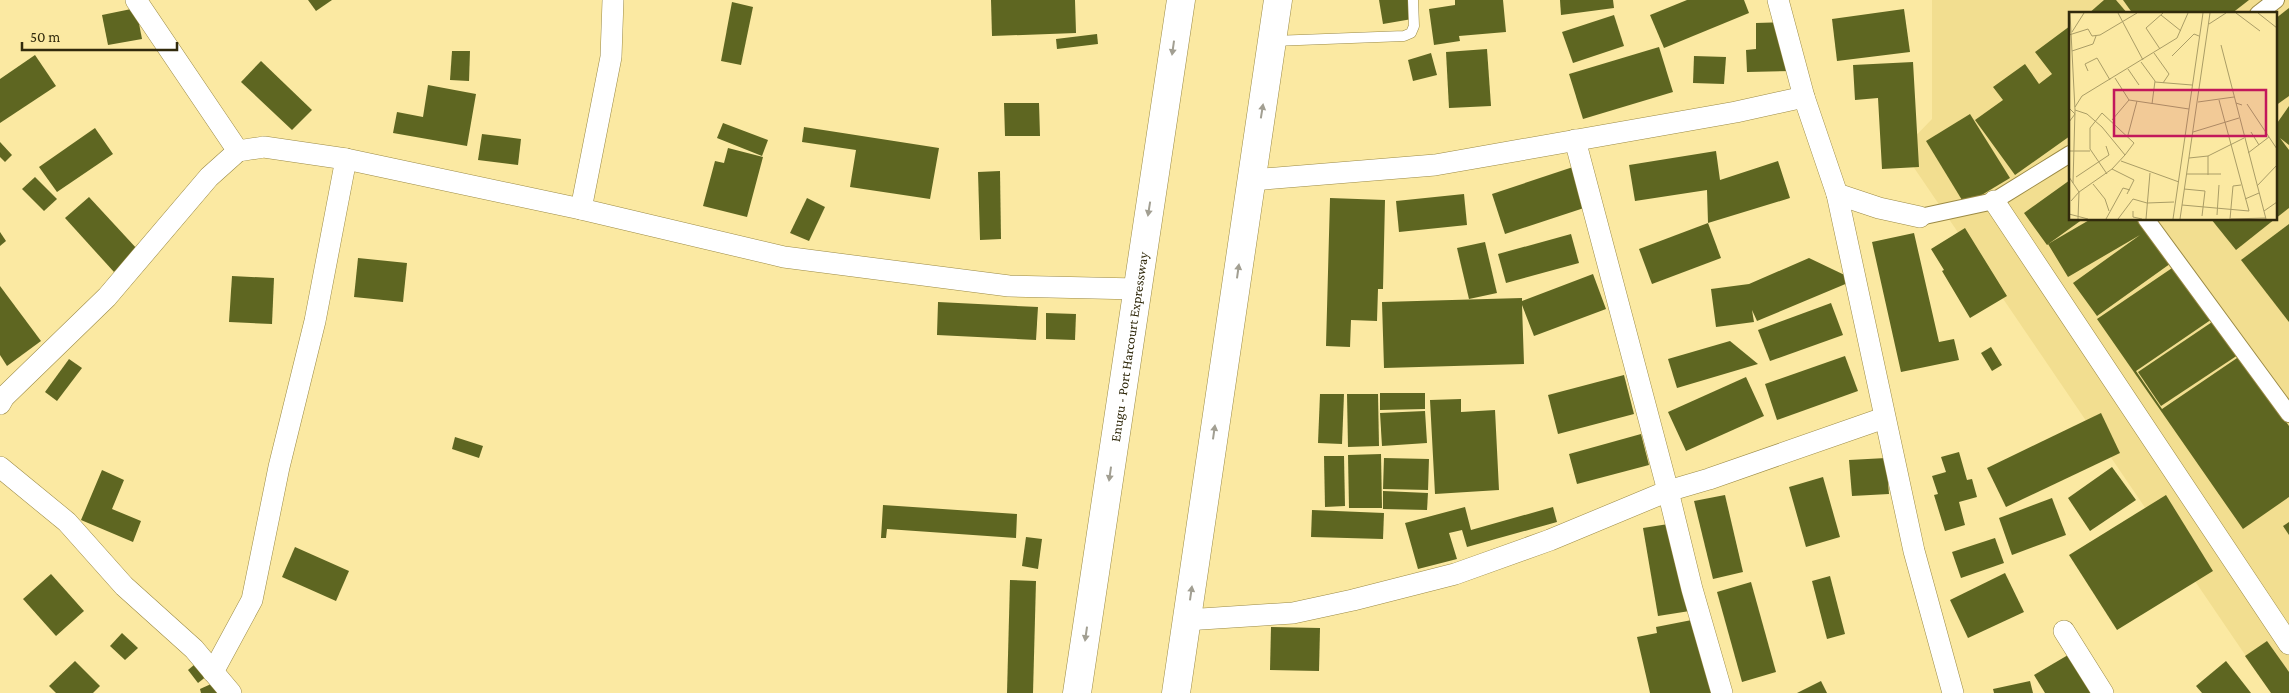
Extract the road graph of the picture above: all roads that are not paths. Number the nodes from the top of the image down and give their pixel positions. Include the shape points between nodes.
1 (136, 0) edge
2 (613, 0) edge
3 (1181, 0) edge
4 (1278, 0) edge
5 (1413, 0) edge
6 (1778, 0) edge
7 (2276, 0) edge
8 (2261, 12) edge
9 (1272, 41) junction
10 (1804, 98) junction
11 (1575, 140) junction
12 (238, 151) junction
13 (2069, 155) edge
14 (346, 159) junction
15 (1252, 180) junction
16 (1837, 194) junction
17 (1994, 201) junction
18 (581, 209) junction
19 (1920, 217) joint
20 (2147, 220) edge
21 (1137, 289) junction
22 (0, 404) edge
23 (2289, 414) edge
24 (1884, 418) junction
25 (0, 467) edge
26 (1668, 491) junction
27 (1186, 620) junction
28 (2064, 631) dead end
29 (2289, 644) edge
30 (213, 672) junction
31 (231, 693) edge
32 (1077, 693) edge
33 (1176, 693) edge
34 (1722, 693) edge
35 (1953, 693) edge
36 (2104, 693) edge

1 - 12 street
2 - 18 street via 611,57
3 -> 21 highway, Enugu - Port Harcourt Expressway
4 - 9 highway
5 - 9 lane via 1414,26 1411,33 1404,36
6 - 10 street
7 - 8 street
15 -> 9 highway
10 - 11 street
10 - 16 street
11 - 15 street via 1435,164
11 - 26 street
12 - 14 street via 264,147
12 - 22 street via 209,177 107,297
13 - 17 street
14 - 18 street
14 - 30 street via 314,322 279,467 252,600
27 -> 15 highway
16 - 19 street
16 - 24 street
17 - 19 street
17 - 29 street
18 - 21 street via 784,257 1009,286
20 - 23 street
21 -> 32 highway, Enugu - Port Harcourt Expressway
24 - 26 street
24 - 35 street via 1914,551
25 - 30 street via 67,522 124,586 194,649
26 - 27 street via 1550,540 1455,574 1293,613
26 - 34 street
27 - 33 highway
28 - 36 street
30 - 31 street

